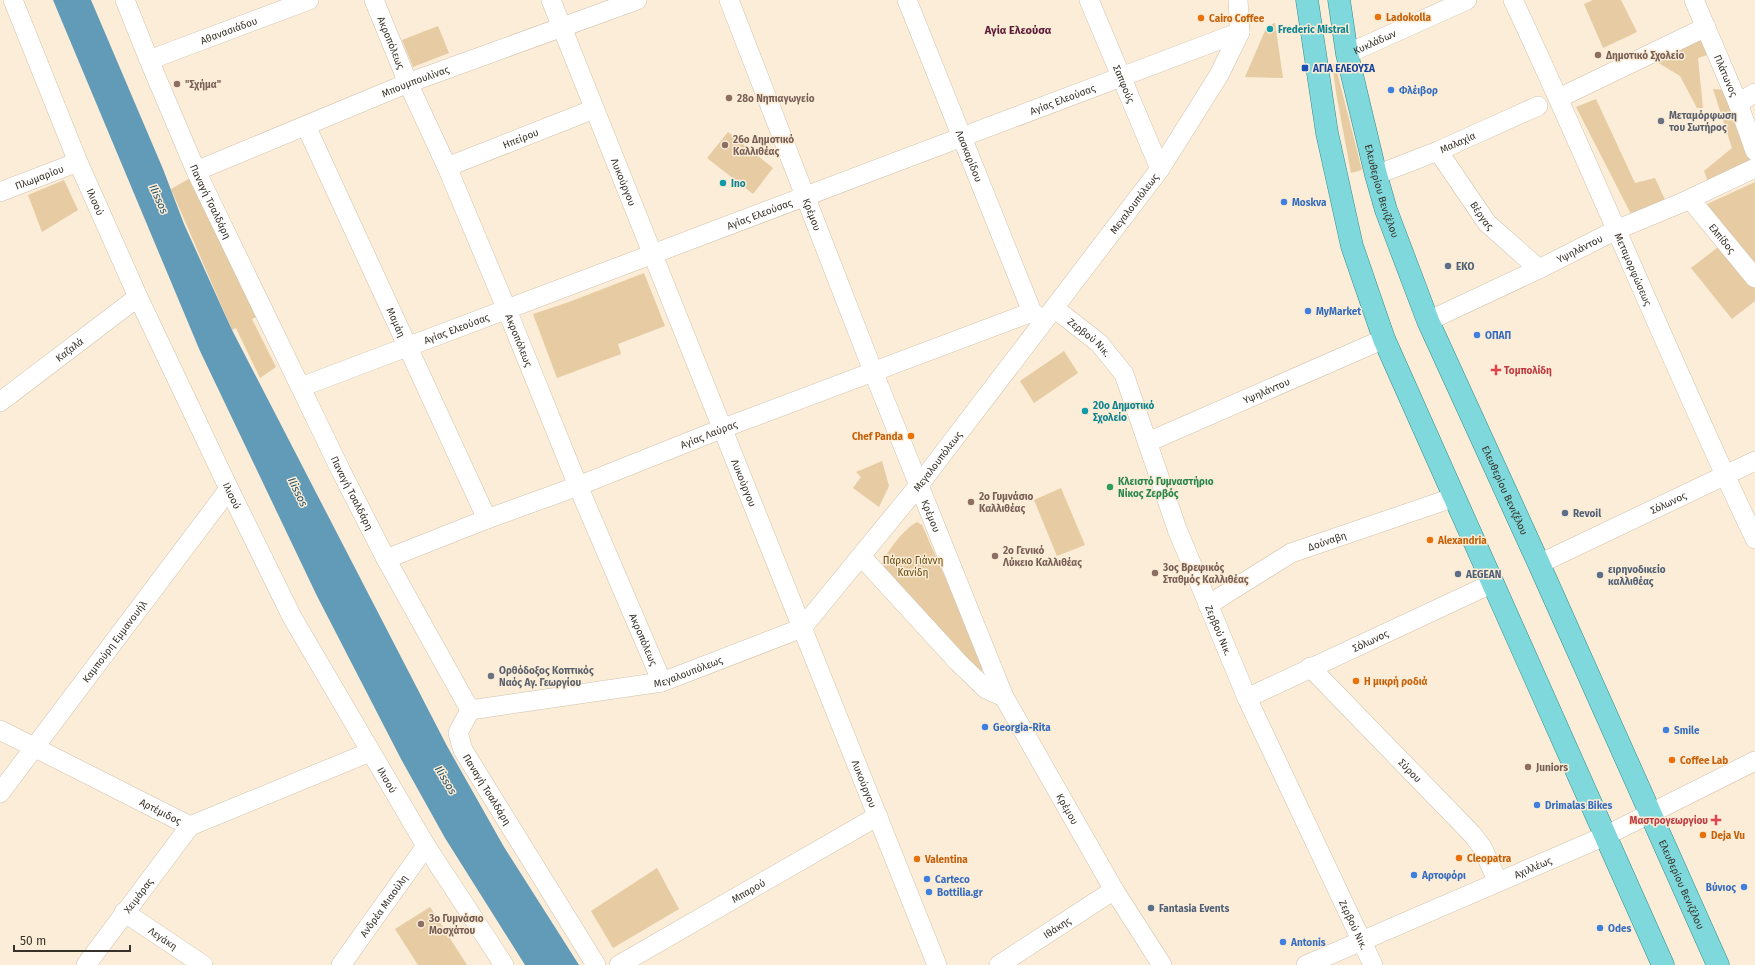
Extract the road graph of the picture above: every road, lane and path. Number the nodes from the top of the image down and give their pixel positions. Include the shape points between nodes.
1 (13, 0) edge
2 (125, 0) edge
3 (309, 0) edge
4 (374, 0) edge
5 (551, 0) edge
6 (637, 0) edge
7 (729, 0) edge
8 (908, 0) edge
9 (1089, 0) edge
10 (1238, 0) edge
11 (1307, 0) edge
12 (1340, 0) edge
13 (1467, 0) edge
14 (1512, 0) edge
15 (1694, 0) edge
16 (561, 26) junction
17 (1706, 27) junction
18 (1240, 32) junction
19 (1347, 54) junction
20 (149, 60) junction
21 (1121, 77) junction
22 (408, 83) junction
23 (1755, 93) edge
24 (1559, 98) junction
25 (1738, 103) junction
26 (1538, 106) dead end
27 (594, 109) junction
28 (306, 126) junction
29 (962, 137) junction
30 (1438, 151) junction
31 (1755, 151) edge
32 (78, 162) junction
33 (447, 166) junction
34 (1160, 168) junction
35 (1755, 168) edge
36 (196, 171) junction
37 (1376, 175) junction
38 (0, 192) edge
39 (804, 197) junction
40 (1690, 199) junction
41 (1616, 230) junction
42 (652, 255) junction
43 (1539, 269) junction
44 (1755, 278) edge
45 (138, 297) junction
46 (508, 310) junction
47 (1044, 314) junction
48 (1428, 321) junction
49 (1384, 339) junction
50 (407, 348) junction
51 (873, 371) junction
52 (301, 387) junction
53 (0, 402) edge
54 (721, 429) junction
55 (1148, 442) junction
56 (1755, 461) edge
57 (1725, 476) junction
58 (918, 485) junction
59 (578, 486) junction
60 (229, 489) junction
61 (1455, 497) junction
62 (487, 519) junction
63 (1755, 539) edge
64 (861, 556) junction
65 (386, 559) junction
66 (1539, 564) junction
67 (1493, 583) junction
68 (1208, 605) junction
69 (802, 628) junction
70 (1310, 667) junction
71 (662, 682) junction
72 (1004, 698) junction
73 (1247, 698) junction
74 (470, 710) junction
75 (0, 730) edge
76 (35, 747) junction
77 (370, 752) junction
78 (1755, 761) edge
79 (0, 793) edge
80 (1649, 814) junction
81 (878, 816) junction
82 (190, 826) junction
83 (1605, 836) junction
84 (426, 846) junction
85 (1498, 882) junction
86 (1114, 890) junction
87 (124, 912) junction
88 (1362, 941) junction
89 (86, 965) edge
90 (202, 965) edge
91 (341, 965) edge
92 (504, 965) edge
93 (596, 965) edge
94 (619, 965) edge
95 (937, 965) edge
96 (999, 965) edge
97 (1162, 965) edge
98 (1306, 965) edge
99 (1373, 965) edge
100 (1663, 965) edge
101 (1718, 965) edge

1 - 32 street, Ιλισού
2 - 20 street, Παναγή Τσαλδάρη
3 - 20 street, Αθανασιάδου
4 - 22 street, Ακροπόλεως
5 - 16 street, Λυκούργου
6 - 16 street, Μπουμπουλίνας
7 - 39 street, Κρέμου
8 - 29 street, Λασκαρίδου
9 - 21 street, Σαπφούς
10 - 18 street, Μεγαλουπόλεως
11 - 49 main road via 1327,132 1352,246
12 - 19 main road, Ελευθερίου Βενιζέλου
13 - 19 street, Κυκλάδων
14 - 24 street, Μεταμορφώσεως
15 - 17 street, Πλάτωνος
16 - 22 street, Μπουμπουλίνας
16 - 27 street, Λυκούργου
17 - 24 street
17 - 25 street, Πλάτωνος
18 - 21 street, Αγίας Ελεούσας
18 - 34 street, Μεγαλουπόλεως via 1219,75
19 - 37 main road, Ελευθερίου Βενιζέλου
20 - 36 street, Παναγή Τσαλδάρη
21 - 29 street, Αγίας Ελεούσας
21 - 34 street, Σαπφούς
22 - 28 street, Μπουμπουλίνας
22 - 33 street, Ακροπόλεως
23 - 25 street
24 - 41 street, Μεταμορφώσεως
25 - 31 street, Πλάτωνος
26 - 30 street, Μαλαχία
27 - 33 street, Ηπείρου
27 - 42 street, Λυκούργου
28 - 36 street, Μπουμπουλίνας
28 - 50 street, Μαμάη
29 - 39 street, Αγίας Ελεούσας
29 - 47 street, Λασκαρίδου
30 - 37 street, Μαλαχία
30 - 43 street, Βέργας via 1487,223
32 - 38 street, Πλωμαρίου
32 - 45 street, Ιλισού
33 - 46 street, Ακροπόλεως
34 - 47 street, Μεγαλουπόλεως
35 - 40 street, Υψηλάντου
36 - 52 street, Παναγή Τσαλδάρη
37 - 48 main road, Ελευθερίου Βενιζέλου via 1386,210
39 - 42 street, Αγίας Ελεούσας
39 - 51 street, Κρέμου
40 - 41 street, Υψηλάντου
40 - 44 street, Ελπίδος
41 - 43 street, Υψηλάντου
41 - 57 street, Μεταμορφώσεως
42 - 46 street, Αγίας Ελεούσας
42 - 54 street, Λυκούργου
43 - 48 street, Υψηλάντου
45 - 53 street, Καζαλά
45 - 60 street, Ιλισού
46 - 50 street, Αγίας Ελεούσας
46 - 59 street, Ακροπόλεως
47 - 51 street, Αγίας Λαύρας
47 - 55 street, Ζερβού Νικ. via 1099,343 1124,374
47 - 58 street, Μεγαλουπόλεως
48 - 66 main road, Ελευθερίου Βενιζέλου
49 - 55 street, Υψηλάντου
49 - 61 main road
50 - 52 street, Αγίας Ελεούσας
50 - 62 street, Μαμάη
51 - 54 street, Αγίας Λαύρας
51 - 58 street, Κρέμου
52 - 65 street, Παναγή Τσαλδάρη
54 - 59 street, Αγίας Λαύρας
54 - 69 street, Λυκούργου
55 - 68 street, Ζερβού Νικ. via 1177,529
56 - 57 street, Σόλωνος
57 - 63 street, Μεταμορφώσεως
57 - 66 street, Σόλωνος
58 - 64 street, Μεγαλουπόλεως
58 - 72 street, Κρέμου
59 - 62 street, Αγίας Λαύρας
59 - 71 street, Ακροπόλεως
60 - 76 street, Καμπούρη Εμμανουήλ
60 - 77 street, Ιλισού via 292,617
61 - 67 main road
61 - 68 street, Δούναβη via 1291,553
62 - 65 street, Αγίας Λαύρας
64 - 69 street, Μεγαλουπόλεως
64 - 72 street via 958,662 986,689
65 - 74 street, Παναγή Τσαλδάρη
66 - 80 main road, Ελευθερίου Βενιζέλου
67 - 70 street, Σόλωνος
67 - 83 main road
68 - 73 street, Ζερβού Νικ.
69 - 71 street, Μεγαλουπόλεως
69 - 81 street, Λυκούργου
70 - 73 street, Σόλωνος
70 - 85 street, Σύρου via 1472,834 1482,847
71 - 74 street, Μεγαλουπόλεως
72 - 86 street, Κρέμου
73 - 88 street, Ζερβού Νικ.
74 - 93 street, Παναγή Τσαλδάρη via 458,733 463,750
75 - 76 street, Αρτέμιδος
76 - 79 street, Καμπούρη Εμμανουήλ
76 - 82 street, Αρτέμιδος
77 - 82 street, Αρτέμιδος
77 - 84 street, Ιλισού
78 - 80 street, Αχιλλέως
80 - 83 street, Αχιλλέως
80 - 101 main road, Ελευθερίου Βενιζέλου
81 - 94 street, Μπαρού
81 - 95 street, Λυκούργου
82 - 87 street, Χειμάρας
83 - 85 street, Αχιλλέως
83 - 100 main road
84 - 91 street, Ανδρέα Μιαούλη
84 - 92 street, Ιλισού
85 - 88 street, Αχιλλέως
86 - 96 street, Ιθάκης
86 - 97 street, Κρέμου
87 - 89 street, Χειμάρας
87 - 90 street, Λεγάκη
88 - 98 street, Αχιλλέως
88 - 99 street, Ζερβού Νικ.

